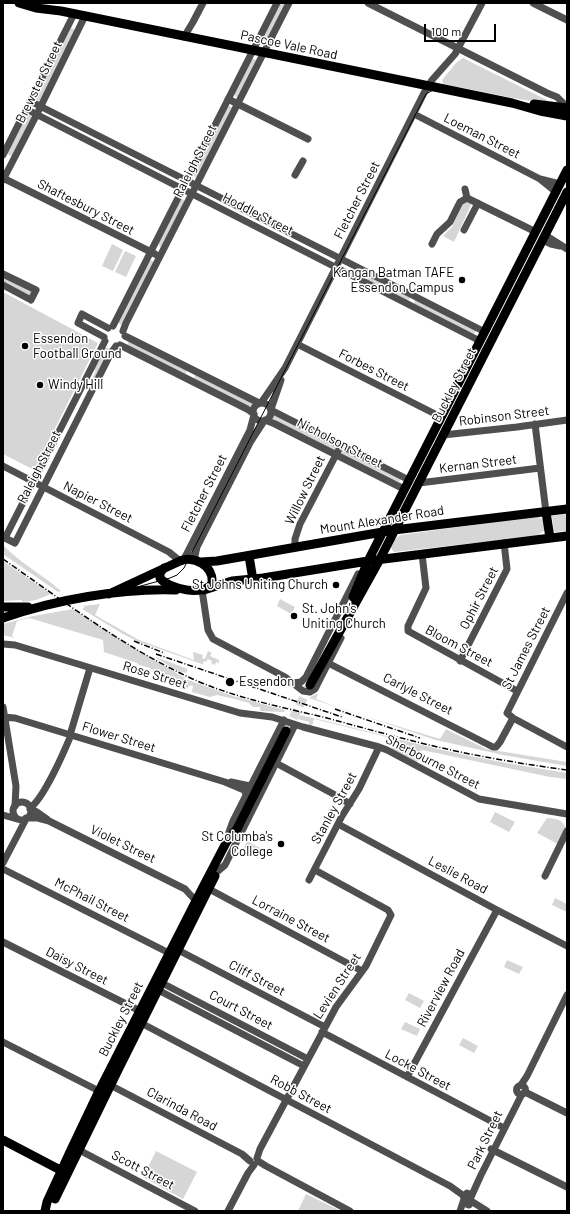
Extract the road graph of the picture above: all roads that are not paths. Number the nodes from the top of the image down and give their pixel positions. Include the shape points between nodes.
1 (203, 3) edge
2 (277, 3) edge
3 (289, 3) edge
4 (368, 3) edge
5 (482, 3) edge
6 (533, 3) edge
7 (22, 4) edge
8 (34, 4) edge
9 (74, 14) junction
10 (85, 16) junction
11 (567, 20) edge
12 (187, 37) junction
13 (458, 49) junction
14 (253, 51) junction
15 (264, 53) junction
16 (428, 86) junction
17 (228, 99) junction
18 (30, 101) junction
19 (512, 103) junction
20 (238, 104) junction
21 (41, 106) junction
22 (567, 108) edge
23 (26, 109) junction
24 (37, 114) junction
25 (414, 114) junction
26 (567, 116) edge
27 (308, 139) dead end
28 (3, 157) edge
29 (303, 161) dead end
30 (12, 162) junction
31 (567, 170) edge
32 (295, 175) dead end
33 (3, 179) edge
34 (188, 181) junction
35 (196, 185) junction
36 (465, 188) dead end
37 (183, 190) junction
38 (563, 190) edge
39 (191, 194) junction
40 (467, 198) junction
41 (478, 203) junction
42 (464, 230) dead end
43 (536, 232) junction
44 (544, 238) junction
45 (432, 244) dead end
46 (564, 248) edge
47 (151, 252) junction
48 (159, 257) junction
49 (341, 258) junction
50 (336, 268) junction
51 (3, 274) edge
52 (3, 285) edge
53 (110, 327) junction
54 (484, 332) junction
55 (124, 334) junction
56 (104, 339) junction
57 (480, 341) junction
58 (297, 344) junction
59 (489, 345) junction
60 (118, 346) junction
61 (285, 368) junction
62 (260, 403) junction
63 (271, 409) junction
64 (254, 415) junction
65 (441, 417) junction
66 (264, 420) junction
67 (567, 420) edge
68 (450, 422) junction
69 (535, 424) junction
70 (434, 431) junction
71 (443, 435) junction
72 (340, 445) junction
73 (336, 454) junction
74 (3, 466) edge
75 (540, 468) junction
76 (409, 480) junction
77 (34, 482) junction
78 (419, 483) junction
79 (43, 487) junction
80 (409, 491) junction
81 (567, 509) edge
82 (546, 512) junction
83 (394, 530) junction
84 (382, 532) junction
85 (567, 536) edge
86 (550, 538) junction
87 (504, 543) junction
88 (295, 547) junction
89 (422, 554) junction
90 (249, 556) junction
91 (380, 559) junction
92 (182, 560) junction
93 (197, 561) junction
94 (368, 561) junction
95 (164, 568) junction
96 (253, 580) junction
97 (363, 589) junction
98 (187, 590) junction
99 (203, 590) junction
100 (567, 593) edge
101 (109, 594) junction
102 (3, 606) edge
103 (34, 607) junction
104 (3, 618) edge
105 (337, 633) junction
106 (3, 639) edge
107 (3, 644) edge
108 (15, 645) junction
109 (460, 660) junction
110 (328, 663) junction
111 (90, 668) junction
112 (292, 683) junction
113 (310, 684) tunnel mouth
114 (517, 691) junction
115 (3, 707) edge
116 (4, 717) edge
117 (513, 718) junction
118 (290, 722) junction
119 (286, 731) tunnel mouth
120 (71, 735) junction
121 (379, 747) junction
122 (567, 747) edge
123 (276, 763) junction
124 (225, 782) junction
125 (16, 786) junction
126 (250, 786) junction
127 (246, 794) junction
128 (24, 802) junction
129 (350, 804) junction
130 (14, 806) junction
131 (30, 809) junction
132 (3, 812) edge
133 (3, 815) edge
134 (566, 815) edge
135 (17, 819) junction
136 (26, 819) junction
137 (49, 821) junction
138 (338, 824) junction
139 (237, 829) junction
140 (567, 831) edge
141 (16, 836) junction
142 (228, 842) junction
143 (3, 863) edge
144 (3, 869) edge
145 (315, 870) junction
146 (218, 871) junction
147 (545, 876) dead end
148 (309, 880) dead end
149 (185, 889) junction
150 (205, 889) junction
151 (196, 901) junction
152 (496, 910) junction
153 (3, 942) edge
154 (567, 946) edge
155 (174, 952) junction
156 (362, 971) junction
157 (160, 986) junction
158 (567, 995) edge
159 (567, 1001) edge
160 (143, 1013) junction
161 (139, 1022) junction
162 (323, 1030) junction
163 (3, 1042) edge
164 (308, 1059) junction
165 (304, 1066) junction
166 (407, 1077) junction
167 (107, 1084) junction
168 (522, 1090) junction
169 (103, 1093) junction
170 (286, 1100) junction
171 (567, 1113) edge
172 (503, 1128) junction
173 (3, 1140) edge
174 (492, 1149) junction
175 (74, 1150) junction
176 (254, 1161) junction
177 (47, 1163) junction
178 (65, 1172) junction
179 (567, 1187) edge
180 (468, 1199) junction
181 (484, 1209) edge
182 (46, 1211) edge
183 (195, 1211) edge
184 (228, 1211) edge
185 (350, 1211) edge
186 (460, 1211) edge
187 (464, 1211) edge

1 - 12 street
2 - 14 street, Raleigh Street
3 - 15 street, Raleigh Street
4 - 13 street
5 - 13 street, Fletcher Street
6 - 11 street
7 - 8 main road, Pascoe Vale Road
8 - 9 main road, Pascoe Vale Road
9 - 10 main road, Pascoe Vale Road
9 - 18 street, Brewster Street
10 - 12 main road, Pascoe Vale Road
10 - 21 street, Brewster Street
12 - 14 main road, Pascoe Vale Road
13 - 16 street, Fletcher Street
13 - 22 street via 559,98
14 - 15 main road, Pascoe Vale Road
14 - 17 street, Raleigh Street
15 - 16 main road, Pascoe Vale Road
15 - 20 street, Raleigh Street
16 - 19 main road, Pascoe Vale Road
16 - 25 street, Fletcher Street
17 - 20 street
17 - 34 street, Raleigh Street
18 - 21 street, Hoddle Street
18 - 23 street, Brewster Street
19 - 22 main road, Pascoe Vale Road
19 - 26 main road, Pascoe Vale Road
20 - 27 street
20 - 35 street, Raleigh Street
21 - 24 street, Brewster Street
21 - 34 street, Hoddle Street
23 - 24 street, Hoddle Street
23 - 28 street, Brewster Street
24 - 30 street, Brewster Street
24 - 37 street, Hoddle Street
25 - 38 street, Loeman Street
25 - 49 street, Fletcher Street
28 - 30 street
29 - 32 street
30 - 33 street, Brewster Street
31 - 38 main road, Buckley Street
33 - 47 street, Shaftesbury Street
34 - 35 street, Hoddle Street
34 - 37 street, Raleigh Street
35 - 39 street, Raleigh Street
35 - 49 street, Hoddle Street
36 - 40 street
37 - 39 street, Hoddle Street
37 - 47 street, Raleigh Street
38 - 43 main road, Buckley Street
38 - 44 main road, Buckley Street
39 - 48 street, Raleigh Street
39 - 50 street, Hoddle Street
40 - 41 street
40 - 45 street via 460,202 450,222 437,234
41 - 42 street
41 - 43 street
43 - 44 main road
43 - 54 main road, Buckley Street
44 - 46 street via 554,240
44 - 59 main road, Buckley Street
47 - 48 street, Shaftesbury Street
47 - 53 street, Raleigh Street
48 - 55 street, Raleigh Street via 126,323
49 - 50 street, Fletcher Street
49 - 54 street, Hoddle Street
50 - 57 street, Hoddle Street
50 - 58 street, Fletcher Street
51 - 52 street via 36,290 31,300
53 - 55 street via 119,327
53 - 56 street via 105,331
53 - 56 street via 82,314 78,323
54 - 57 main road, Buckley Street
54 - 59 main road
55 - 60 street via 124,340
55 - 62 street
56 - 60 street via 110,346
56 - 77 street, Raleigh Street
57 - 59 main road
57 - 65 main road, Buckley Street
58 - 61 street, Fletcher Street
58 - 65 street, Forbes Street
59 - 68 main road, Buckley Street
60 - 64 street via 247,409
60 - 79 street, Raleigh Street via 111,353
61 - 62 street, Fletcher Street
61 - 63 street, Fletcher Street
62 - 63 street
62 - 64 street via 254,408
63 - 66 street via 270,416
63 - 72 street, Nicholson Street
64 - 66 street via 258,420
64 - 92 street, Fletcher Street via 250,430
65 - 68 main road
65 - 70 main road, Buckley Street
66 - 73 street, Nicholson Street
66 - 93 street, Fletcher Street via 197,546
67 - 69 street, Robinson Street
68 - 71 main road, Buckley Street
69 - 71 street, Robinson Street
69 - 75 street
70 - 71 main road
70 - 76 main road, Buckley Street
71 - 78 main road, Buckley Street
72 - 73 street, Willow Street
72 - 76 street, Nicholson Street
73 - 80 street, Nicholson Street
73 - 88 street, Willow Street via 300,524
74 - 77 street, Napier Street
75 - 78 street, Kernan Street
75 - 82 street
76 - 78 main road
76 - 80 main road, Buckley Street
77 - 79 street, Napier Street
77 - 79 street, Raleigh Street via 5,538 14,543
78 - 80 main road, Buckley Street
79 - 92 street, Napier Street
80 - 83 main road, Buckley Street
80 - 84 main road, Buckley Street
81 - 82 main road, Mount Alexander Road
82 - 83 main road, Mount Alexander Road
82 - 86 main road
83 - 84 main road, Mount Alexander Road
83 - 91 main road, Buckley Street
84 - 88 main road, Mount Alexander Road
84 - 94 main road, Buckley Street
85 - 86 main road
86 - 87 main road
87 - 89 main road
87 - 109 street, Ophir Street via 508,569
88 - 90 main road, Mount Alexander Road
89 - 91 main road
89 - 109 street, Bloom Street via 426,588 407,627 410,634
90 - 93 main road, Mount Alexander Road via 214,562
90 - 96 main road
91 - 94 main road
91 - 97 main road, Buckley Street
92 - 93 main road, Mount Alexander Road
92 - 95 main road
93 - 99 main road via 209,571 212,578 211,585
94 - 96 main road
94 - 105 main road, Buckley Street
94 - 112 street, Buckley Street via 360,570 306,677 301,682
95 - 98 main road via 160,574 162,580 171,586
95 - 101 main road
96 - 99 main road via 232,581
97 - 105 main road, Buckley Street
97 - 110 street, Buckley Street via 356,610
98 - 99 main road
98 - 101 main road
99 - 112 street via 208,630 213,639 284,676
100 - 114 street, St James Street
101 - 103 main road
102 - 103 main road
103 - 104 main road
105 - 113 main road, Buckley Street
106 - 108 street, Rose Street
107 - 108 street, Rose Street
108 - 111 street, Rose Street
109 - 114 street, Bloom Street
110 - 112 street, Buckley Street via 312,691 304,692
110 - 117 street, Carlyle Street via 490,746 496,747
111 - 118 street, Rose Street via 240,713 268,716
111 - 120 street
114 - 117 street, St James Street via 506,713
115 - 116 street
116 - 120 street, Flower Street
116 - 125 street
117 - 122 street
118 - 121 street, Sherbourne Street
118 - 123 street, Buckley Street
118 - 126 street, Buckley Street
119 - 139 main road, Buckley Street
120 - 124 street, Flower Street
120 - 131 street via 44,791
121 - 129 street, Stanley Street
121 - 134 street, Sherbourne Street via 479,799
123 - 129 street
123 - 146 street, Buckley Street via 225,865
124 - 126 street, Flower Street
124 - 127 street, Flower Street via 244,790
125 - 128 street
125 - 130 street
126 - 127 street, Buckley Street
127 - 142 street, Buckley Street via 233,822
128 - 130 street
128 - 131 street
129 - 138 street, Stanley Street
130 - 132 street
130 - 135 street via 13,814
131 - 136 street
131 - 137 street, Violet Street
133 - 135 street
135 - 136 street
135 - 141 street
136 - 137 street, Violet Street via 38,818
136 - 141 street
137 - 149 street, Violet Street
138 - 145 street, Stanley Street
138 - 152 street, Leslie Road
139 - 142 main road, Buckley Street
139 - 146 main road, Buckley Street
140 - 147 street
141 - 143 street
142 - 150 main road, Buckley Street
144 - 155 street, McPhail Street
145 - 148 street, Stanley Street
145 - 156 street, Levien Street via 391,914
146 - 150 main road, Buckley Street
149 - 150 street, Violet Street
149 - 151 street, Violet Street
150 - 151 main road, Buckley Street
150 - 155 main road, Buckley Street
150 - 156 street, Lorraine Street
151 - 155 main road, Buckley Street
152 - 154 street, Leslie Road
152 - 166 street, Riverview Road
153 - 160 street, Daisy Street
155 - 157 main road, Buckley Street
155 - 160 main road, Buckley Street
155 - 162 street, Cliff Street
156 - 162 street, Levien Street via 340,999
157 - 160 main road, Buckley Street
157 - 164 street, Court Street
157 - 165 street, Court Street
158 - 168 street, Park Street
159 - 168 street, Park Street
160 - 161 main road, Buckley Street
161 - 167 main road, Buckley Street
161 - 170 street, Robb Street
162 - 164 street, Levien Street
162 - 166 street, Locke Street
163 - 169 street
164 - 165 street, Levien Street
165 - 170 street, Levien Street
166 - 172 street, Locke Street
167 - 169 main road, Buckley Street
167 - 176 street, Clarinda Road
168 - 171 street
168 - 172 street, Park Street
169 - 175 main road, Buckley Street
170 - 176 street, Levien Street
170 - 180 street, Robb Street via 450,1186
172 - 174 street, Park Street
173 - 177 main road
174 - 179 street
174 - 180 street, Park Street
175 - 177 main road via 60,1162
175 - 178 main road, Buckley Street
175 - 183 street, Scott Street
176 - 184 street, Levien Street
176 - 185 street, Clarinda Road
177 - 178 main road
178 - 182 main road, Buckley Street via 47,1202
180 - 181 street, Robb Street
180 - 186 street, Park Street
180 - 187 street, Park Street

